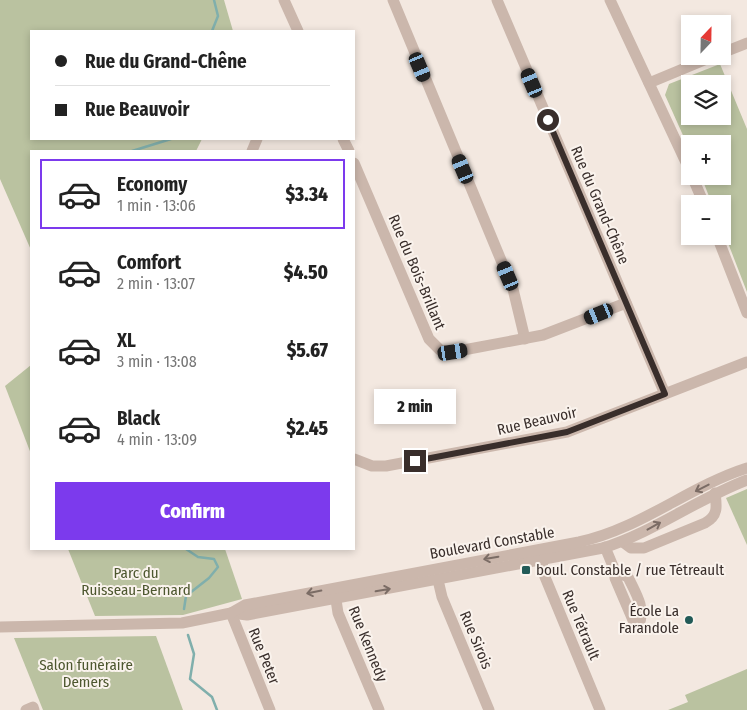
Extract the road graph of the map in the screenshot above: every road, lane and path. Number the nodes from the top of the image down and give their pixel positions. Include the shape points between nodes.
1 (284, 0) edge
2 (393, 0) edge
3 (497, 0) edge
4 (610, 0) edge
5 (298, 30) edge
6 (747, 43) edge
7 (731, 49) edge
8 (692, 65) edge
9 (649, 83) junction
10 (681, 152) edge
11 (355, 165) edge
12 (720, 245) edge
13 (626, 303) junction
14 (747, 313) edge
15 (525, 339) junction
16 (747, 362) edge
17 (665, 394) junction
18 (355, 459) edge
19 (747, 468) edge
20 (747, 480) edge
21 (715, 493) junction
22 (622, 542) junction
23 (605, 547) junction
24 (540, 555) junction
25 (615, 571) dead end
26 (438, 580) junction
27 (335, 593) junction
28 (231, 613) junction
29 (0, 627) edge
30 (26, 710) edge
31 (34, 710) edge
32 (270, 710) edge
33 (379, 710) edge
34 (489, 710) edge
35 (600, 710) edge

1 - 5 street
2 - 15 street via 513,289
3 - 13 street, Rue du Grand-Chêne
4 - 9 street
6 - 7 street
8 - 9 street
9 - 10 street
11 - 15 street, Rue du Bois-Brillant via 435,347 450,352
12 - 14 street
13 - 15 street, Rue du Bois-Brillant
13 - 17 street, Rue du Grand-Chêne
16 - 17 street, Rue Beauvoir
17 - 18 street, Rue Beauvoir via 576,430 550,436 386,466 372,466
19 -> 24 street, Boulevard Constable via 620,531
20 - 21 street, Boulevard Constable
22 -> 21 street, Boulevard Constable
21 - 22 street via 716,512 705,523 644,548 631,548
22 - 23 street, Boulevard Constable
23 - 24 street, Boulevard Constable
23 - 25 street
24 - 26 street, Boulevard Constable
24 -> 27 street, Boulevard Constable
24 - 35 street, Rue Tétrault via 545,578
27 -> 26 street, Boulevard Constable
26 - 34 street, Rue Sirois
27 - 28 street, Boulevard Constable via 247,615
27 - 33 street, Rue Kennedy via 338,613
28 - 29 street, Boulevard Constable via 182,622
28 - 32 street, Rue Peter
30 - 31 street via 33,707

